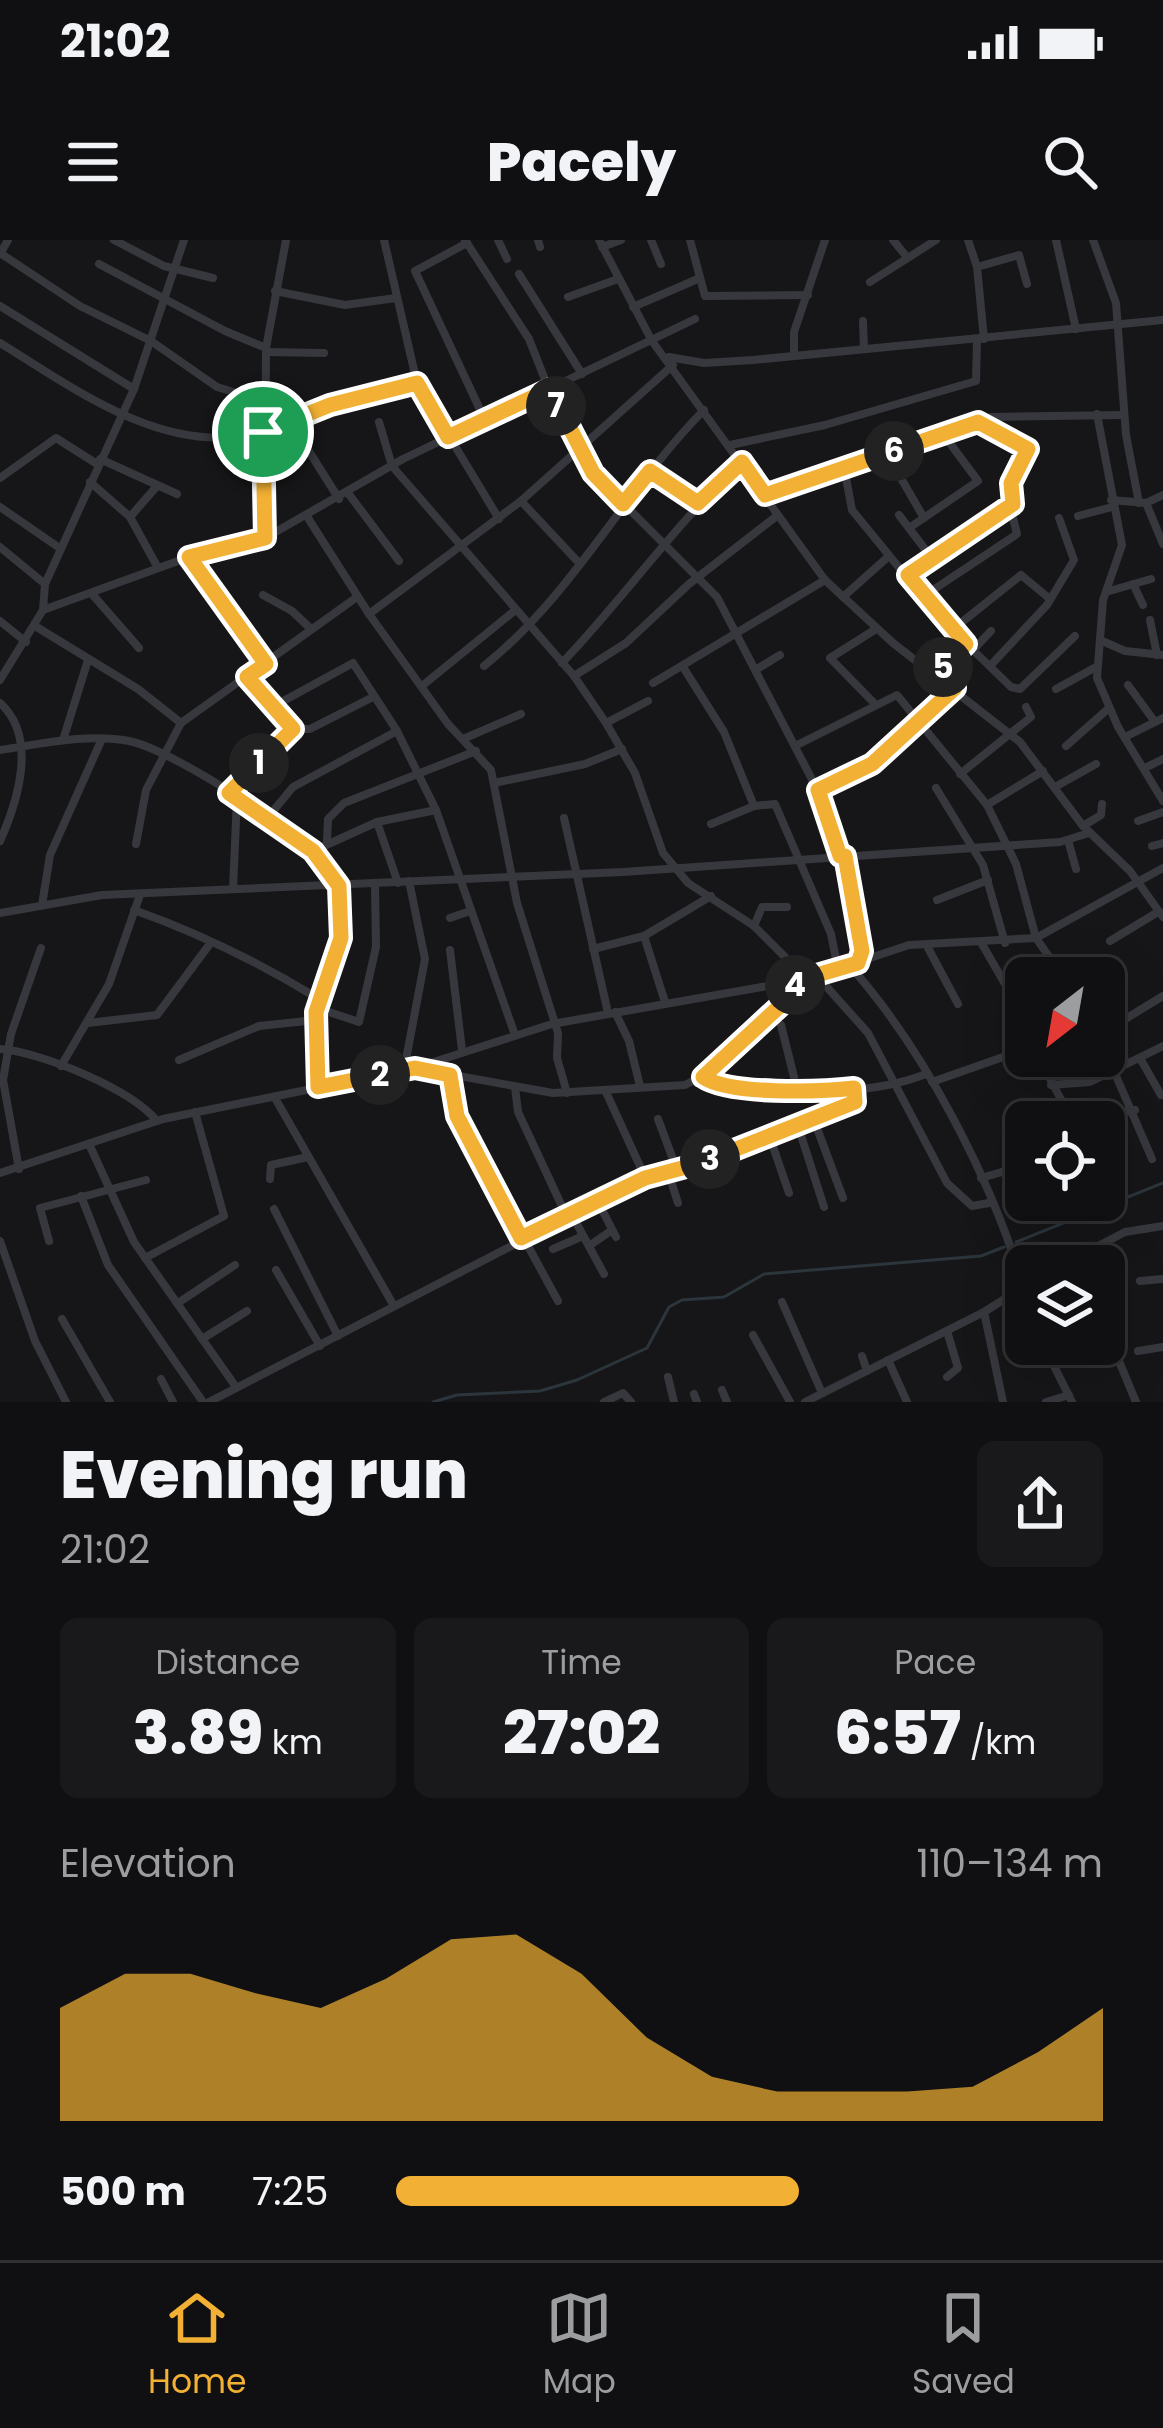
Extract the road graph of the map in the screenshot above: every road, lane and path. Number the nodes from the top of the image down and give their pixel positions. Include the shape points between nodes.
1 (8, 240) edge
2 (114, 240) edge
3 (184, 240) edge
4 (286, 240) edge
5 (384, 240) edge
6 (498, 240) edge
7 (621, 240) edge
8 (651, 240) edge
9 (690, 240) edge
10 (825, 240) edge
11 (893, 240) edge
12 (936, 240) edge
13 (968, 240) edge
14 (1056, 240) edge
15 (1093, 240) edge
16 (466, 242) edge
17 (601, 243) edge
18 (0, 254) edge
19 (906, 256) junction
20 (507, 259) dead end
21 (99, 264) dead end
22 (661, 264) dead end
23 (977, 267) junction
24 (174, 268) junction
25 (520, 274) dead end
26 (213, 278) dead end
27 (700, 278) junction
28 (618, 279) junction
29 (870, 282) dead end
30 (1027, 284) dead end
31 (274, 291) junction
32 (165, 296) junction
33 (808, 296) junction
34 (568, 297) dead end
35 (396, 298) junction
36 (0, 306) edge
37 (633, 307) junction
38 (694, 319) dead end
39 (1163, 320) edge
40 (863, 321) dead end
41 (1117, 325) junction
42 (1076, 329) junction
43 (981, 340) junction
44 (151, 341) junction
45 (652, 341) junction
46 (0, 343) edge
47 (864, 349) junction
48 (266, 350) junction
49 (324, 352) dead end
50 (794, 352) junction
51 (670, 361) junction
52 (583, 374) junction
53 (417, 383) junction
54 (134, 389) junction
55 (550, 389) junction
56 (262, 401) junction
57 (704, 410) junction
58 (1097, 414) junction
59 (1124, 415) junction
60 (122, 417) junction
61 (484, 418) junction
62 (380, 422) dead end
63 (978, 422) junction
64 (263, 432) junction
65 (943, 434) junction
66 (300, 437) dead end
67 (448, 437) junction
68 (730, 445) junction
69 (580, 449) junction
70 (886, 454) junction
71 (99, 462) junction
72 (742, 462) junction
73 (392, 466) junction
74 (844, 467) junction
75 (650, 471) junction
76 (0, 478) edge
77 (90, 482) junction
78 (157, 486) junction
79 (177, 494) dead end
80 (765, 495) junction
81 (1163, 495) edge
82 (343, 496) junction
83 (521, 501) junction
84 (698, 503) junction
85 (1143, 503) junction
86 (623, 504) junction
87 (1111, 504) junction
88 (1010, 506) junction
89 (0, 507) edge
90 (778, 514) junction
91 (899, 514) dead end
92 (1078, 516) dead end
93 (130, 518) junction
94 (308, 518) junction
95 (923, 518) junction
96 (1059, 518) dead end
97 (499, 519) junction
98 (910, 528) junction
99 (265, 538) junction
100 (664, 540) junction
101 (1163, 544) edge
102 (0, 547) edge
103 (461, 548) junction
104 (61, 549) junction
105 (889, 556) junction
106 (189, 557) junction
107 (932, 557) junction
108 (399, 561) dead end
109 (580, 564) junction
110 (158, 568) junction
111 (908, 575) junction
112 (700, 576) junction
113 (1151, 579) dead end
114 (825, 580) junction
115 (45, 584) junction
116 (1133, 584) junction
117 (1105, 592) junction
118 (92, 594) junction
119 (263, 595) dead end
120 (924, 596) junction
121 (357, 597) junction
122 (843, 597) junction
123 (1050, 599) junction
124 (1142, 604) dead end
125 (44, 610) junction
126 (513, 612) junction
127 (369, 614) junction
128 (1150, 620) dead end
129 (0, 621) edge
130 (35, 626) junction
131 (310, 629) junction
132 (530, 629) junction
133 (876, 629) junction
134 (952, 630) junction
135 (991, 631) dead end
136 (738, 636) junction
137 (1075, 636) dead end
138 (1100, 640) junction
139 (26, 642) junction
140 (970, 647) junction
141 (140, 648) dead end
142 (780, 655) dead end
143 (1160, 655) edge
144 (88, 660) junction
145 (562, 663) junction
146 (266, 664) junction
147 (484, 666) dead end
148 (990, 666) junction
149 (683, 667) junction
150 (1096, 667) junction
151 (757, 669) junction
152 (937, 674) junction
153 (574, 676) junction
154 (247, 677) junction
155 (0, 680) edge
156 (653, 683) dead end
157 (1128, 685) dead end
158 (422, 686) junction
159 (955, 688) junction
160 (1056, 689) dead end
161 (373, 697) junction
162 (648, 701) dead end
163 (0, 704) edge
164 (874, 704) junction
165 (276, 705) junction
166 (1026, 707) dead end
167 (1108, 708) junction
168 (521, 714) dead end
169 (919, 718) junction
170 (1159, 720) edge
171 (181, 723) junction
172 (606, 723) junction
173 (293, 729) junction
174 (397, 731) junction
175 (1012, 734) junction
176 (1125, 737) junction
177 (463, 739) junction
178 (63, 740) junction
179 (101, 741) junction
180 (795, 746) junction
181 (1066, 746) dead end
182 (23, 747) junction
183 (622, 749) junction
184 (3, 750) edge
185 (476, 751) junction
186 (160, 754) junction
187 (1163, 759) edge
188 (0, 760) edge
189 (1096, 764) dead end
190 (1145, 769) junction
191 (1043, 771) junction
192 (419, 774) junction
193 (960, 774) junction
194 (494, 783) junction
195 (936, 788) dead end
196 (1055, 788) junction
197 (818, 790) junction
198 (233, 795) junction
199 (1163, 801) edge
200 (1102, 803) dead end
201 (987, 805) junction
202 (754, 806) junction
203 (436, 810) junction
204 (1163, 812) edge
205 (269, 816) junction
206 (564, 818) dead end
207 (1138, 821) dead end
208 (377, 822) junction
209 (711, 824) dead end
210 (1086, 830) junction
211 (1068, 840) junction
212 (0, 841) edge
213 (327, 841) junction
214 (1163, 843) edge
215 (136, 844) dead end
216 (1009, 845) junction
217 (1152, 846) dead end
218 (975, 847) junction
219 (313, 851) junction
220 (843, 856) junction
221 (799, 860) junction
222 (674, 866) junction
223 (1163, 868) edge
224 (1076, 869) dead end
225 (574, 872) junction
226 (514, 875) junction
227 (459, 877) junction
228 (988, 880) junction
229 (403, 882) junction
230 (1136, 884) junction
231 (375, 885) junction
232 (339, 886) junction
233 (232, 889) junction
234 (140, 895) junction
235 (711, 896) junction
236 (937, 900) dead end
237 (42, 905) junction
238 (787, 907) dead end
239 (134, 910) junction
240 (470, 911) junction
241 (0, 913) edge
242 (1161, 915) edge
243 (450, 918) dead end
244 (754, 926) junction
245 (644, 936) junction
246 (1036, 938) junction
247 (1110, 941) dead end
248 (981, 943) junction
249 (1005, 943) junction
250 (209, 945) junction
251 (927, 946) junction
252 (41, 948) dead end
253 (592, 949) junction
254 (450, 950) dead end
255 (1049, 957) edge
256 (854, 964) junction
257 (838, 969) junction
258 (812, 977) junction
259 (796, 981) junction
260 (1005, 984) edge
261 (1163, 997) edge
262 (665, 1002) junction
263 (318, 1003) junction
264 (958, 1004) dead end
265 (611, 1013) junction
266 (316, 1020) junction
267 (1125, 1020) edge
268 (88, 1023) junction
269 (552, 1024) junction
270 (781, 1025) dead end
271 (515, 1035) junction
272 (1163, 1046) edge
273 (3, 1049) edge
274 (462, 1050) junction
275 (1005, 1055) edge
276 (179, 1060) dead end
277 (1141, 1060) junction
278 (62, 1066) junction
279 (1125, 1067) edge
280 (409, 1069) junction
281 (450, 1075) junction
282 (703, 1077) junction
283 (1047, 1077) edge
284 (1102, 1077) edge
285 (1119, 1077) edge
286 (929, 1078) junction
287 (897, 1083) junction
288 (1051, 1085) junction
289 (640, 1086) junction
290 (318, 1087) junction
291 (515, 1088) junction
292 (854, 1088) junction
293 (605, 1090) junction
294 (567, 1093) junction
295 (799, 1094) junction
296 (1161, 1095) edge
297 (275, 1098) junction
298 (1061, 1101) edge
299 (1135, 1110) junction
300 (195, 1112) junction
301 (1125, 1112) edge
302 (658, 1119) dead end
303 (814, 1120) junction
304 (157, 1121) junction
305 (798, 1126) junction
306 (768, 1132) junction
307 (89, 1144) junction
308 (308, 1156) junction
309 (1152, 1159) dead end
310 (19, 1169) junction
311 (672, 1171) junction
312 (1005, 1171) edge
313 (0, 1174) edge
314 (645, 1178) junction
315 (981, 1178) junction
316 (270, 1179) dead end
317 (146, 1180) dead end
318 (114, 1189) junction
319 (789, 1193) dead end
320 (81, 1196) junction
321 (843, 1198) dead end
322 (598, 1202) junction
323 (678, 1203) dead end
324 (989, 1203) junction
325 (824, 1207) dead end
326 (274, 1209) dead end
327 (569, 1216) junction
328 (1163, 1226) edge
329 (583, 1236) junction
330 (521, 1238) junction
331 (0, 1241) edge
332 (50, 1241) dead end
333 (1011, 1245) edge
334 (1104, 1245) edge
335 (589, 1246) junction
336 (553, 1249) dead end
337 (145, 1258) junction
338 (235, 1265) dead end
339 (276, 1270) dead end
340 (604, 1274) dead end
341 (1163, 1280) edge
342 (1140, 1281) dead end
343 (1005, 1298) edge
344 (558, 1301) dead end
345 (178, 1303) junction
346 (782, 1303) dead end
347 (394, 1306) junction
348 (247, 1311) dead end
349 (985, 1312) junction
350 (62, 1319) dead end
351 (947, 1331) junction
352 (753, 1335) dead end
353 (338, 1336) junction
354 (202, 1339) junction
355 (320, 1346) junction
356 (1163, 1347) edge
357 (1138, 1351) dead end
358 (862, 1356) dead end
359 (888, 1360) junction
360 (1054, 1365) edge
361 (1121, 1365) edge
362 (867, 1371) junction
363 (668, 1377) dead end
364 (947, 1377) dead end
365 (161, 1379) dead end
366 (236, 1387) junction
367 (722, 1390) dead end
368 (822, 1393) junction
369 (1070, 1398) edge
370 (66, 1402) edge
371 (110, 1402) edge
372 (173, 1402) edge
373 (206, 1402) edge
374 (604, 1402) edge
375 (631, 1402) edge
376 (674, 1402) edge
377 (727, 1402) edge
378 (790, 1402) edge
379 (806, 1402) edge
380 (907, 1402) edge
381 (1003, 1402) edge
382 (1046, 1402) edge
383 (1136, 1402) edge

1 - 18 street
2 - 24 street
3 - 24 street
4 - 31 street
5 - 35 street
6 - 20 street
7 - 17 street
8 - 22 street
9 - 27 street
10 - 33 street
11 - 19 street
12 - 19 street
13 - 23 street
14 - 42 street
15 - 41 street
16 - 55 street via 529,339
16 - 61 street via 415,271
17 - 28 street
18 - 44 street
19 - 29 street
21 - 32 street
23 - 30 street via 1017,255
23 - 43 street
24 - 26 street
24 - 32 street
25 - 52 street
27 - 33 street via 705,296
27 - 37 street
28 - 34 street
28 - 37 street
31 - 35 street via 345,305
31 - 48 street
32 - 44 street
32 - 48 street
33 - 50 street
35 - 53 street
36 - 54 street
37 - 45 street
38 - 45 street
39 - 41 street
40 - 47 street
41 - 42 street
41 - 59 street
42 - 43 street
43 - 47 street
43 - 68 street via 976,381
44 - 54 street
44 - 56 street via 217,387
45 - 51 street
45 - 52 street
46 - 60 street
47 - 50 street
48 - 49 street
48 - 56 street
50 - 51 street
51 - 57 street
51 - 69 street
52 - 55 street
53 - 64 street
53 - 67 street
54 - 60 street
55 - 61 street
55 - 69 street
56 - 64 street
57 - 68 street
57 - 75 street
58 - 59 street
58 - 63 street
58 - 87 street
59 - 85 street
60 - 64 street via 204,435
60 - 71 street
61 - 67 street
62 - 73 street
63 - 65 street
63 - 88 street via 1028,449
64 - 99 street
65 - 70 street
65 - 95 street via 978,481
66 - 82 street
67 - 73 street
67 - 97 street
68 - 72 street
69 - 83 street
69 - 86 street
70 - 74 street
70 - 95 street
71 - 76 street via 56,438
71 - 77 street
71 - 78 street
72 - 80 street
72 - 84 street
73 - 82 street
73 - 103 street
74 - 80 street
74 - 105 street via 850,506
75 - 84 street
75 - 86 street
77 - 93 street
77 - 104 street
78 - 79 street
78 - 93 street
80 - 90 street
81 - 85 street
82 - 94 street
82 - 108 street
83 - 97 street
83 - 109 street
84 - 100 street
85 - 87 street
85 - 101 street
86 - 100 street
86 - 109 street
87 - 92 street
87 - 117 street via 1122,545
88 - 107 street
88 - 120 street via 1017,534
89 - 104 street
90 - 112 street
90 - 114 street
91 - 98 street
93 - 110 street
94 - 99 street
94 - 121 street
95 - 98 street
96 - 123 street via 1074,556
97 - 103 street
98 - 107 street
99 - 106 street
100 - 112 street
100 - 145 street
102 - 115 street
103 - 126 street
103 - 127 street
104 - 115 street
105 - 111 street
105 - 122 street
106 - 110 street
106 - 146 street
107 - 111 street
109 - 132 street
110 - 118 street
111 - 120 street
112 - 136 street
112 - 153 street via 626,643
113 - 116 street
114 - 122 street
114 - 136 street
115 - 125 street
116 - 117 street
116 - 124 street
117 - 138 street
118 - 125 street
118 - 141 street
119 - 131 street
120 - 134 street
121 - 127 street
121 - 131 street
122 - 133 street
123 - 134 street via 1021,575
123 - 148 street
125 - 130 street
126 - 132 street
126 - 158 street
127 - 158 street
128 - 143 street
129 - 139 street
130 - 139 street
130 - 144 street
131 - 146 street
132 - 145 street
132 - 147 street
133 - 152 street
133 - 164 street via 830,656
134 - 140 street
135 - 140 street
136 - 149 street
136 - 151 street
137 - 148 street via 1021,689
138 - 143 street
138 - 150 street
139 - 155 street
140 - 148 street
140 - 152 street
142 - 151 street
144 - 171 street
144 - 178 street
145 - 153 street
146 - 154 street
149 - 156 street
149 - 202 street via 724,731
150 - 160 street
150 - 167 street
151 - 180 street
152 - 159 street
153 - 172 street
154 - 165 street
154 - 171 street
157 - 170 street
158 - 177 street
159 - 169 street
159 - 175 street
161 - 165 street via 347,662
161 - 173 street via 310,729
161 - 174 street
162 - 172 street
163 - 182 street
164 - 169 street via 895,693
164 - 180 street
165 - 173 street
166 - 175 street via 1031,717
167 - 176 street
167 - 181 street
168 - 177 street
169 - 193 street
169 - 197 street via 872,764
170 - 176 street
171 - 186 street
172 - 183 street
173 - 198 street
174 - 192 street
174 - 205 street via 293,787
175 - 191 street
175 - 193 street
176 - 190 street
177 - 185 street
178 - 179 street
178 - 182 street
179 - 186 street via 130,741
179 - 237 street via 50,855
180 - 197 street
182 - 184 street
182 - 212 street
183 - 194 street
183 - 222 street
184 - 188 street
185 - 192 street
185 - 194 street
186 - 198 street
186 - 215 street
187 - 190 street
189 - 196 street
190 - 199 street
191 - 196 street
191 - 201 street
192 - 203 street
192 - 213 street via 344,803 328,819
193 - 201 street
194 - 226 street
195 - 218 street
196 - 210 street
197 - 220 street
198 - 205 street
198 - 233 street
200 - 210 street
201 - 216 street
202 - 209 street
202 - 221 street via 775,804
203 - 208 street
203 - 227 street
204 - 207 street
205 - 219 street
206 - 225 street
208 - 213 street
208 - 229 street
210 - 211 street
210 - 230 street
211 - 216 street
211 - 224 street
213 - 219 street
214 - 217 street
216 - 218 street
216 - 246 street
218 - 220 street
218 - 228 street
219 - 232 street
220 - 221 street
220 - 256 street via 862,951
221 - 222 street
221 - 257 street
222 - 225 street
222 - 235 street
223 - 230 street
225 - 226 street
225 - 253 street
226 - 227 street
226 - 269 street
227 - 229 street
227 - 240 street
228 - 236 street
228 - 249 street
229 - 231 street
229 - 280 street via 425,959
230 - 242 street
230 - 246 street
231 - 232 street
231 - 263 street via 376,947 359,1022
232 - 233 street
232 - 263 street via 341,938
233 - 234 street
234 - 237 street
234 - 239 street
235 - 244 street
235 - 245 street
237 - 241 street
238 - 244 street via 762,907
239 - 250 street
239 - 268 street
240 - 243 street
240 - 271 street
242 - 247 street
244 - 258 street
245 - 253 street
245 - 262 street
246 - 249 street
246 - 255 street
248 - 249 street
248 - 251 street
248 - 260 street
250 - 263 street via 242,953
250 - 268 street via 157,1015
251 - 256 street
251 - 264 street
252 - 273 street
253 - 265 street
254 - 274 street
256 - 257 street
256 - 286 street
257 - 258 street
258 - 259 street
258 - 287 street via 855,1016
259 - 262 street
259 - 282 street via 794,993
261 - 267 street
262 - 265 street
263 - 266 street
265 - 269 street
265 - 289 street via 629,1041
266 - 276 street via 260,1026
266 - 290 street
268 - 278 street
269 - 271 street
269 - 294 street
270 - 295 street
271 - 274 street
272 - 277 street
273 - 278 street
273 - 310 street
274 - 280 street
275 - 286 street
277 - 279 street
277 - 296 street
278 - 304 street
280 - 281 street
280 - 290 street
281 - 291 street
281 - 330 street via 457,1116
282 - 289 street
282 - 295 street
283 - 288 street
284 - 288 street
285 - 299 street
286 - 287 street
286 - 315 street
287 - 292 street
287 - 324 street via 947,1183 972,1205
288 - 298 street
289 - 293 street
290 - 297 street
291 - 294 street
291 - 327 street via 518,1112
292 - 295 street
292 - 303 street via 855,1102
293 - 294 street
293 - 314 street
297 - 300 street
297 - 308 street
299 - 301 street
299 - 309 street
300 - 304 street
300 - 337 street via 224,1216
302 - 311 street
303 - 305 street
303 - 321 street
304 - 307 street
305 - 306 street
305 - 325 street
306 - 311 street
306 - 319 street
307 - 310 street
307 - 318 street
308 - 316 street via 271,1166
308 - 347 street
310 - 313 street
311 - 314 street
311 - 323 street
312 - 315 street
314 - 322 street
315 - 324 street
317 - 318 street
318 - 320 street
318 - 337 street
320 - 332 street via 40,1208
320 - 373 street via 108,1265
322 - 327 street
322 - 335 street via 614,1234
324 - 333 street
326 - 353 street
327 - 329 street
327 - 330 street
328 - 334 street
329 - 335 street
329 - 336 street
330 - 344 street
330 - 347 street
331 - 370 street
335 - 340 street
337 - 345 street
338 - 345 street
339 - 355 street
341 - 342 street
343 - 349 street
345 - 354 street
346 - 368 street
347 - 353 street
348 - 354 street
349 - 351 street
349 - 381 street
350 - 371 street
351 - 359 street
351 - 364 street via 958,1369
352 - 378 street
353 - 355 street
354 - 366 street
355 - 366 street
356 - 357 street
358 - 362 street
359 - 362 street
359 - 380 street
360 - 369 street
361 - 383 street
362 - 368 street
363 - 376 street
365 - 372 street
366 - 373 street
367 - 377 street
368 - 379 street
369 - 382 street
374 - 375 street via 623,1393

